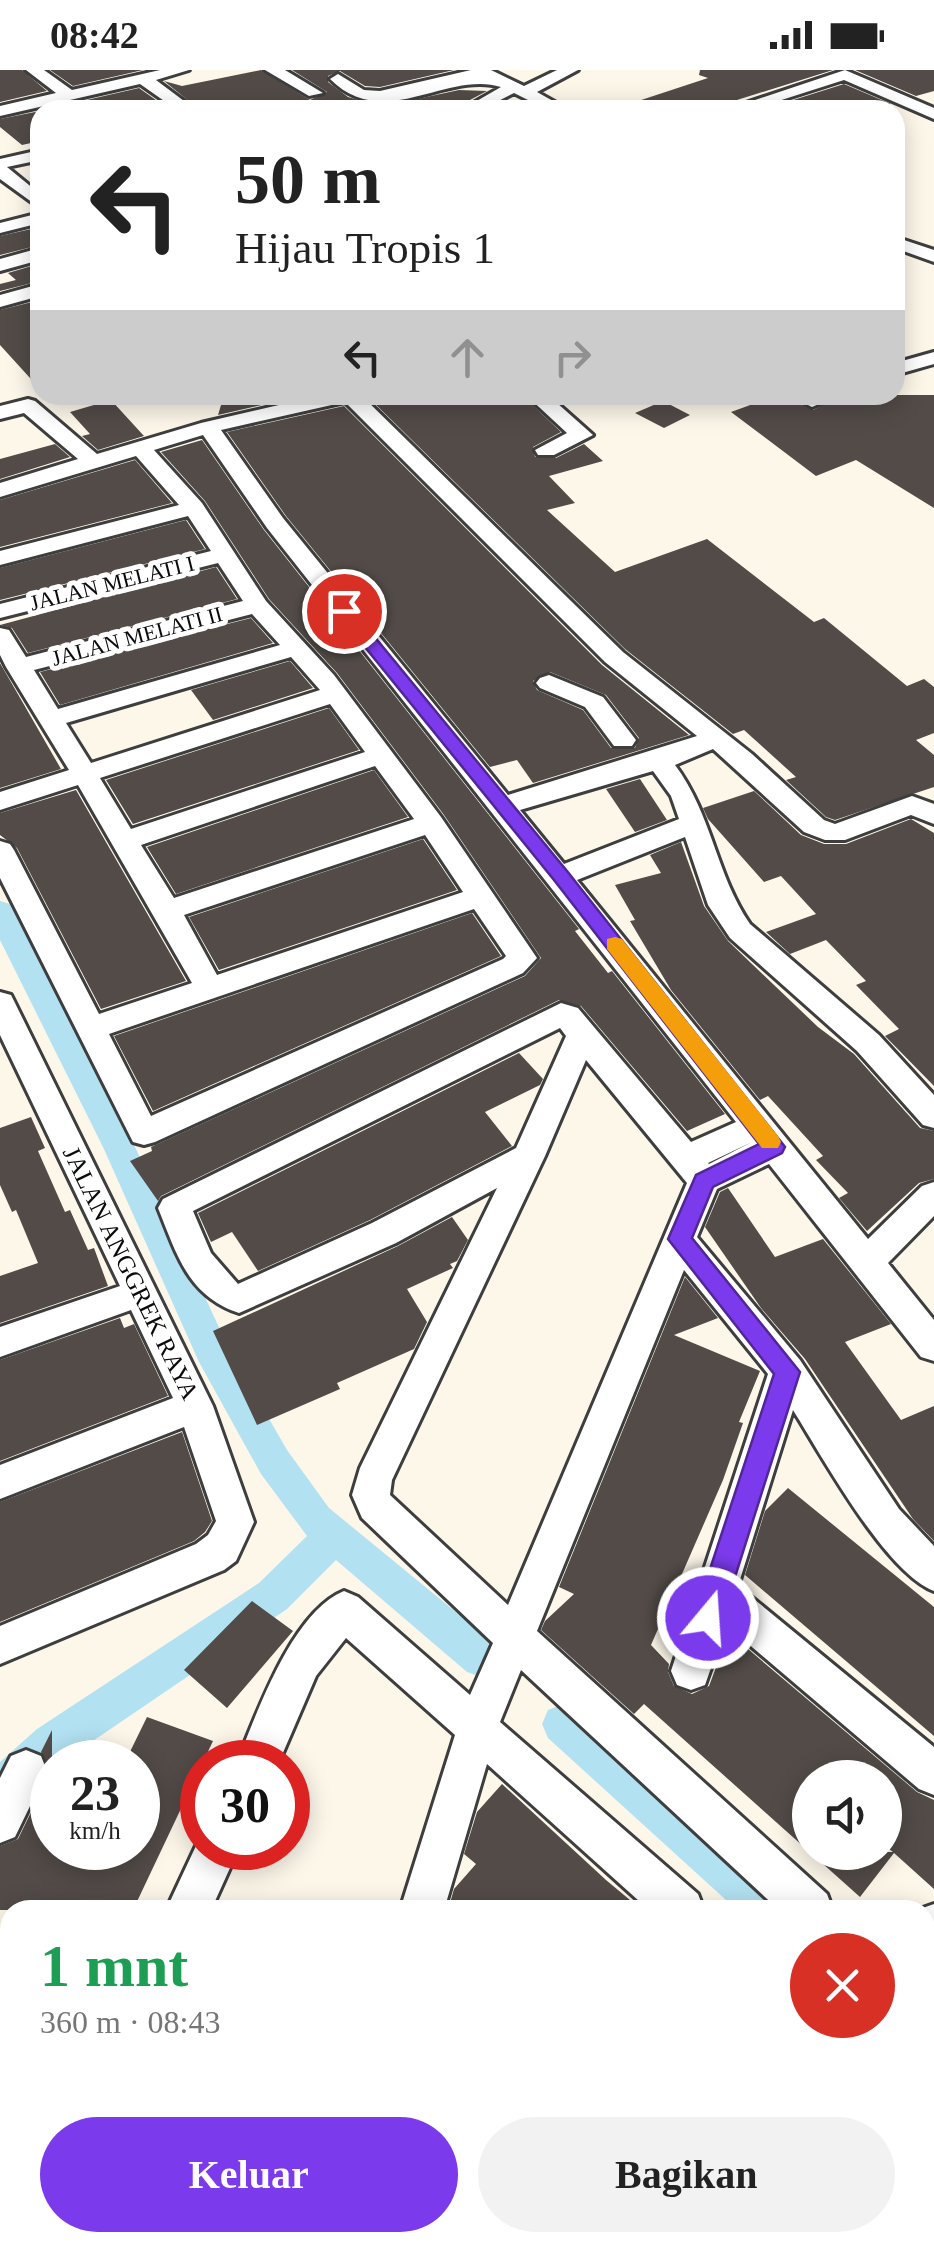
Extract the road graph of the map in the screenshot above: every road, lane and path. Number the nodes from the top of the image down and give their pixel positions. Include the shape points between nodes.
1 (34, 70) edge
2 (181, 70) edge
3 (274, 70) edge
4 (570, 70) edge
5 (481, 71) edge
6 (143, 79) junction
7 (338, 80) dead end
8 (517, 84) edge
9 (315, 93) dead end
10 (69, 96) junction
11 (52, 100) edge
12 (173, 100) edge
13 (487, 100) edge
14 (544, 100) edge
15 (765, 100) edge
16 (902, 100) edge
17 (905, 101) edge
18 (30, 105) edge
19 (0, 112) edge
20 (934, 114) edge
21 (30, 158) edge
22 (0, 167) edge
23 (30, 187) edge
24 (30, 188) edge
25 (0, 196) edge
26 (30, 225) edge
27 (0, 228) edge
28 (905, 246) edge
29 (934, 256) edge
30 (30, 257) edge
31 (0, 266) edge
32 (30, 293) edge
33 (0, 302) edge
34 (934, 358) edge
35 (905, 366) edge
36 (207, 405) edge
37 (305, 405) edge
38 (359, 405) edge
39 (548, 405) edge
40 (0, 412) edge
41 (208, 427) junction
42 (142, 448) junction
43 (546, 450) dead end
44 (94, 462) junction
45 (0, 490) edge
46 (194, 508) junction
47 (224, 555) junction
48 (0, 558) edge
49 (256, 605) junction
50 (0, 611) edge
51 (0, 635) edge
52 (297, 648) junction
53 (18, 667) junction
54 (549, 682) dead end
55 (644, 684) junction
56 (334, 694) junction
57 (594, 702) junction
58 (50, 719) junction
59 (716, 739) junction
60 (623, 740) dead end
61 (378, 756) junction
62 (662, 759) junction
63 (83, 774) junction
64 (0, 801) edge
65 (502, 806) junction
66 (934, 815) edge
67 (431, 823) junction
68 (692, 824) junction
69 (123, 841) junction
70 (0, 850) edge
71 (560, 876) junction
72 (481, 896) junction
73 (167, 910) junction
74 (210, 990) junction
75 (0, 1002) edge
76 (92, 1028) junction
77 (581, 1036) junction
78 (934, 1116) edge
79 (766, 1136) junction
80 (529, 1156) junction
81 (695, 1170) junction
82 (934, 1195) edge
83 (680, 1239) junction
84 (868, 1261) junction
85 (143, 1292) junction
86 (0, 1342) edge
87 (934, 1346) edge
88 (788, 1372) junction
89 (196, 1406) junction
90 (0, 1482) edge
91 (934, 1572) edge
92 (716, 1592) junction
93 (0, 1644) edge
94 (510, 1648) junction
95 (691, 1671) dead end
96 (484, 1714) junction
97 (268, 1740) edge
98 (26, 1771) dead end
99 (934, 1774) edge
100 (0, 1822) edge
101 (207, 1870) edge
102 (193, 1900) edge
103 (425, 1900) edge
104 (672, 1900) edge
105 (800, 1900) edge

1 - 10 street
2 - 6 street
3 - 9 street
4 - 8 street
5 - 7 street via 380,96 360,94
5 - 8 street
6 - 10 street
6 - 12 street
8 - 13 street
8 - 14 street
10 - 11 street
15 - 16 street via 846,75
17 - 20 street
18 - 19 street
21 - 22 street
22 - 23 street
24 - 25 street
26 - 27 street
28 - 29 street
30 - 31 street
32 - 33 street
34 - 35 street
36 - 41 street
37 - 41 street
38 - 55 street
39 - 43 street via 582,435
40 - 44 street via 28,405
41 - 42 street
41 - 65 street via 274,523
42 - 44 street
42 - 46 street
44 - 45 street
46 - 47 street
46 - 48 street
47 - 49 street
47 - 50 street, JALAN MELATI I
49 - 52 street
49 - 53 street, JALAN MELATI II
51 - 53 street
52 - 56 street
52 - 58 street
53 - 58 street
54 - 57 street
55 - 57 street
55 - 59 street
56 - 61 street
56 - 63 street
57 - 60 street
58 - 63 street
59 - 62 street
59 - 66 street via 824,832 835,834 903,807
61 - 67 street
61 - 69 street
62 - 65 street
62 - 68 street
63 - 64 street
63 - 69 street
65 - 71 street
67 - 72 street
67 - 73 street
68 - 71 street
68 - 78 street via 722,905 740,932 868,1043
69 - 73 street
70 - 76 street
71 - 79 street
72 - 74 street
72 - 76 street via 518,948 522,958 514,966 144,1133
73 - 74 street
74 - 76 street
75 - 85 street, JALAN ANGGREK RAYA
77 - 80 street
77 - 80 street via 558,1014 175,1208 214,1285 224,1297 238,1299 384,1234
77 - 81 street
79 - 81 street
79 - 84 street
80 - 94 street via 371,1495
81 - 83 street
82 - 84 street
83 - 88 street
83 - 94 street
84 - 87 street
85 - 86 street
85 - 89 street, JALAN ANGGREK RAYA
88 - 91 street via 886,1521
88 - 92 street
89 - 90 street
89 - 93 street, JALAN ANGGREK RAYA via 235,1522 222,1548
92 - 95 street
92 - 99 street
94 - 96 street
94 - 105 street via 685,1791
96 - 97 street via 344,1610 302,1662
96 - 103 street
96 - 104 street
98 - 100 street
101 - 102 street

